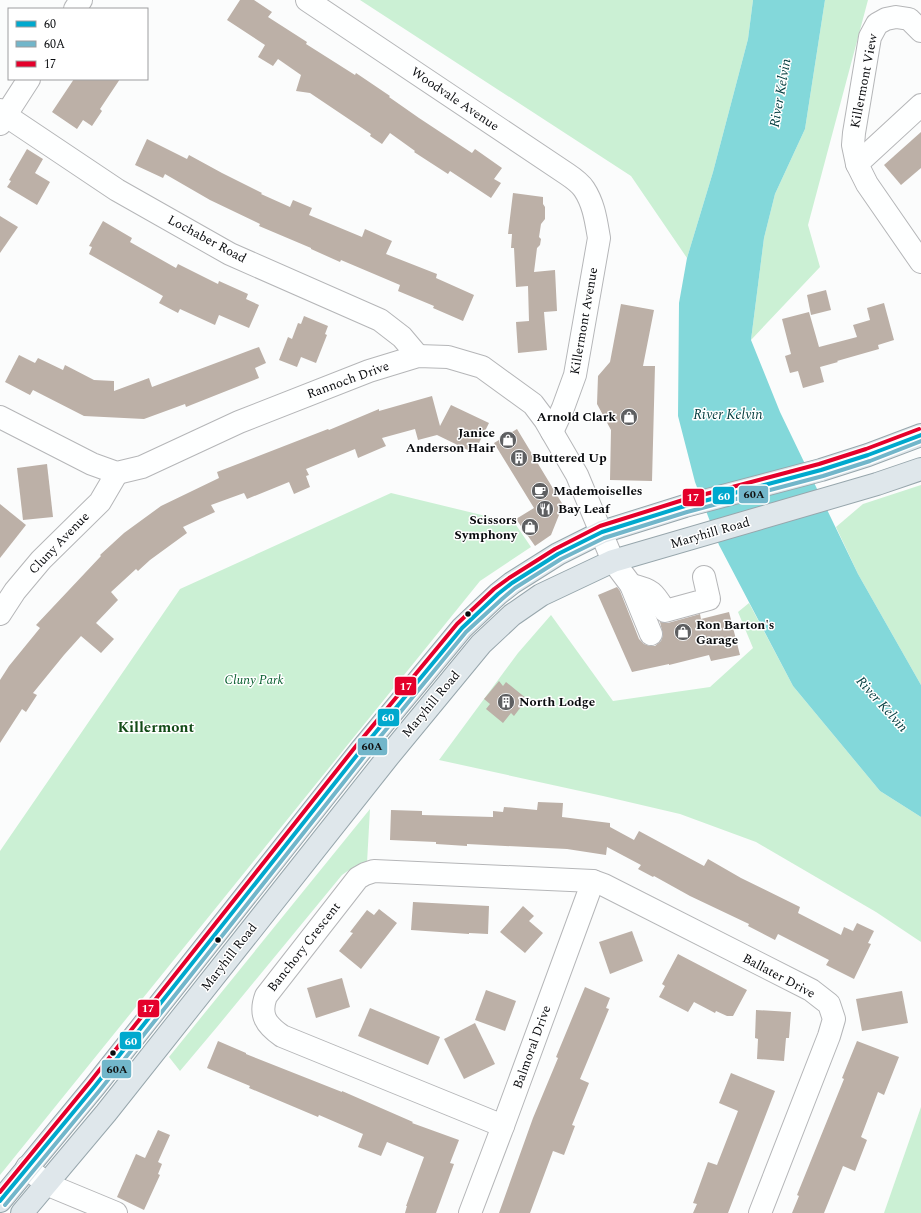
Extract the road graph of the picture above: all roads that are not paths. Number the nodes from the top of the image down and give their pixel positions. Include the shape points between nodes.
1 (307, 0) edge
2 (921, 31) edge
3 (28, 80) edge
4 (921, 105) edge
5 (2, 116) edge
6 (857, 164) junction
7 (593, 207) joint
8 (921, 262) edge
9 (418, 356) junction
10 (0, 417) edge
11 (552, 432) junction
12 (921, 435) edge
13 (868, 456) junction
14 (921, 469) edge
15 (117, 473) junction
16 (877, 484) junction
17 (602, 532) junction
18 (613, 561) junction
19 (704, 577) dead end
20 (631, 585) junction
21 (0, 614) edge
22 (651, 634) dead end
23 (593, 881) junction
24 (503, 1126) junction
25 (27, 1167) junction
26 (46, 1184) junction
27 (0, 1201) edge
28 (22, 1213) edge
29 (116, 1213) edge
30 (470, 1213) edge
31 (760, 1213) edge

1 - 7 street, Woodvale Avenue via 567,174 583,188
2 - 6 street, Killermont View via 909,19 886,18 877,24 870,37 854,133 853,145
3 - 5 street
4 - 6 street
5 - 9 street, Lochaber Road via 117,190 230,254 380,320 402,337
6 - 8 street, Killermont View via 867,184
7 - 11 street, Killermont Avenue via 599,238 583,328 572,386
9 - 11 street, Rannoch Drive via 448,357 482,368 533,404
9 - 15 street, Rannoch Drive via 369,371 239,422 142,467
10 - 15 street via 92,464
11 - 17 street, Rannoch Drive via 577,475
12 - 13 main road, Maryhill Road
13 - 16 main road
13 - 17 main road, Maryhill Road via 685,506
14 - 16 main road, Maryhill Road
15 - 21 street, Cluny Avenue via 100,502 41,560
16 - 18 main road, Maryhill Road
17 - 18 street, Rannoch Drive
17 - 25 main road, Maryhill Road via 558,554 512,583 462,628 358,754 95,1086
18 - 20 street, Rannoch Drive
18 - 26 main road, Maryhill Road via 541,595 512,615 481,644 388,757 106,1113
19 - 20 street via 709,599 665,611 654,593
20 - 22 street, Rannoch Drive
23 - 24 street, Balmoral Drive
23 - 24 street, Banchory Crescent via 374,871 365,874 358,878 264,1000 263,1013 266,1021 282,1036
23 - 31 street, Ballater Drive via 811,990 829,1004 834,1018 829,1036
24 - 30 street, Balmoral Drive
25 - 26 street
25 - 27 main road, Maryhill Road
26 - 28 main road, Maryhill Road
26 - 29 street

